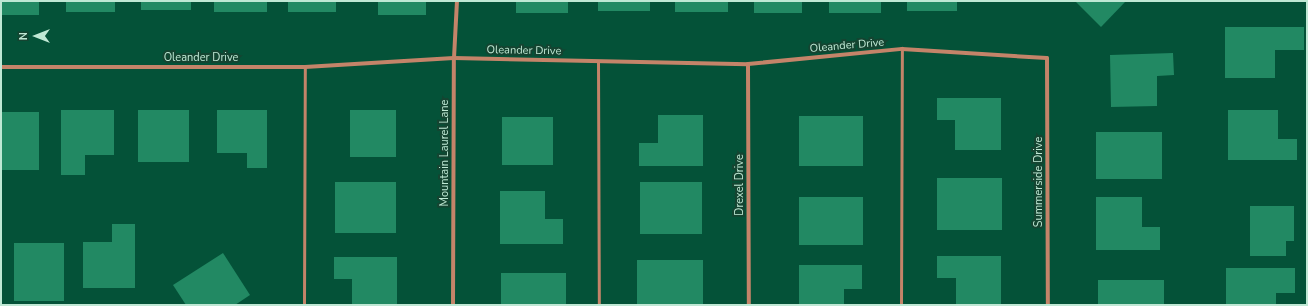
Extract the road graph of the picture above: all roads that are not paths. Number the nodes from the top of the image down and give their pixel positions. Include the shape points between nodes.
1 (457, 1) edge
2 (902, 49) junction
3 (454, 58) junction
4 (1047, 58) joint
5 (598, 61) junction
6 (748, 64) junction
7 (1, 66) edge
8 (305, 67) junction
9 (304, 305) edge
10 (454, 305) edge
11 (599, 305) edge
12 (749, 305) edge
13 (901, 305) edge
14 (1048, 305) edge

1 - 3 street, Mountain Laurel Lane
2 - 4 street, Oleander Drive
2 - 6 street, Oleander Drive
2 - 13 lane
3 - 5 street, Oleander Drive
3 - 8 street, Oleander Drive
3 - 10 street, Mountain Laurel Lane
4 - 14 street, Summerside Drive
5 - 6 street, Oleander Drive
5 - 11 lane
6 - 12 street, Drexel Drive
7 - 8 street, Oleander Drive
8 - 9 lane

